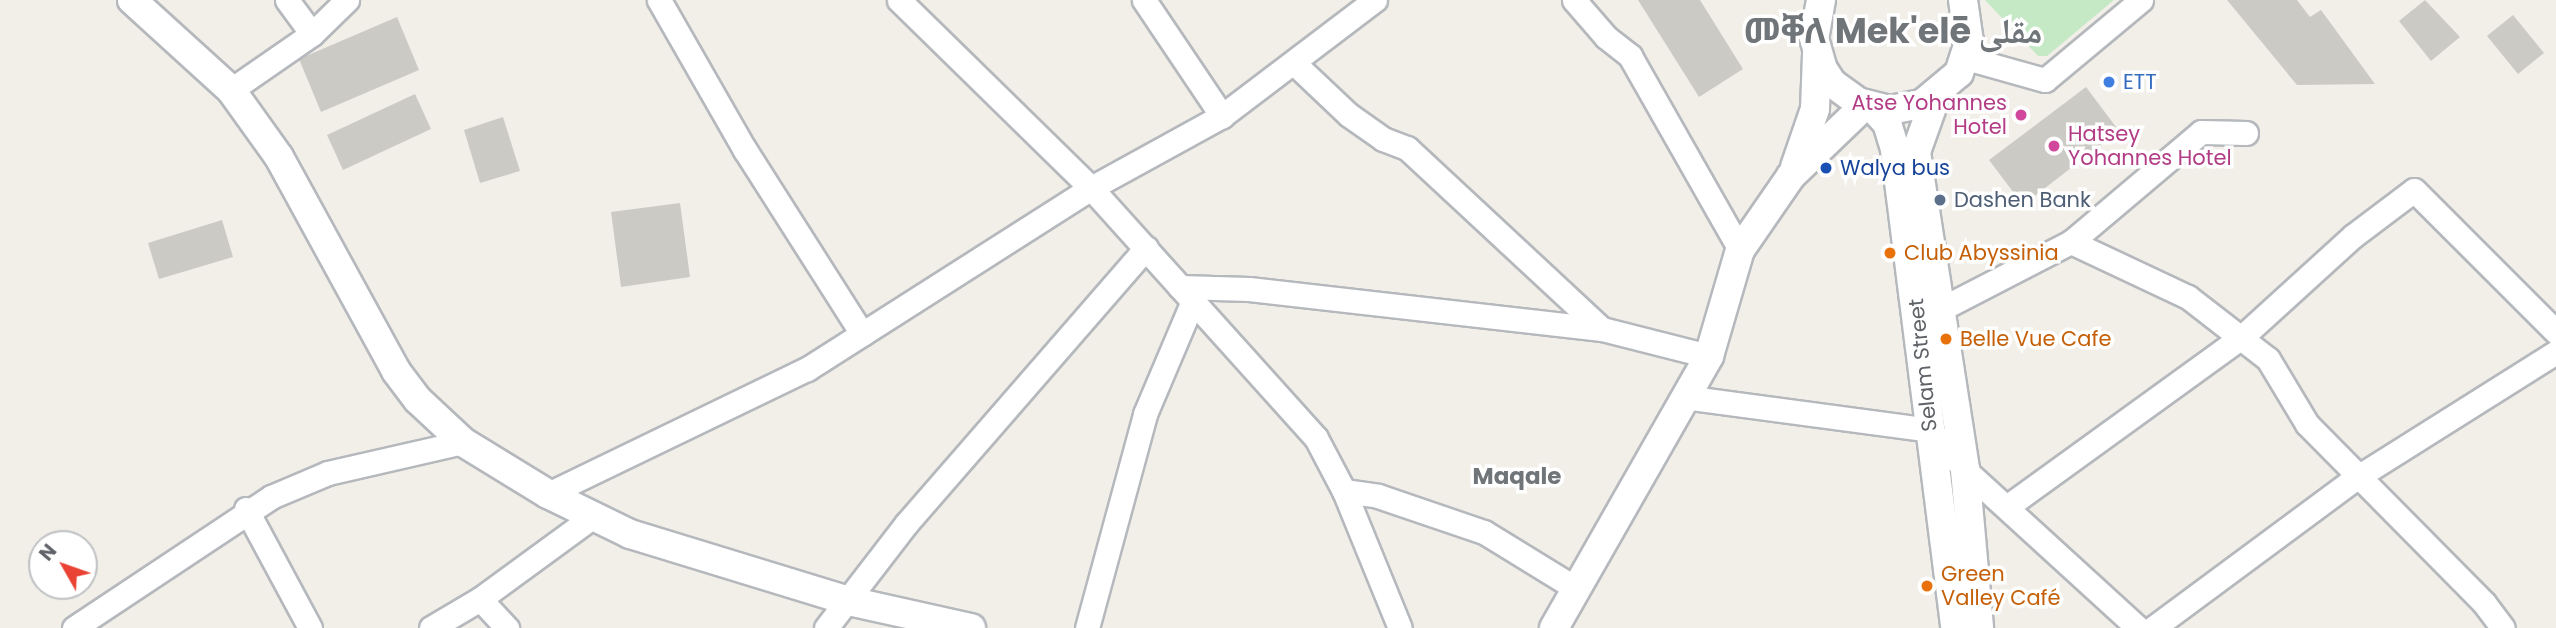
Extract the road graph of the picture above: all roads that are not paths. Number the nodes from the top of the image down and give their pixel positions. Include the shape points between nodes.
1 (132, 0) edge
2 (287, 0) edge
3 (347, 0) edge
4 (659, 0) edge
5 (1144, 0) edge
6 (1375, 0) edge
7 (1574, 0) edge
8 (1812, 0) edge
9 (1821, 0) edge
10 (1963, 0) edge
11 (2141, 0) edge
12 (901, 1) edge
13 (312, 34) junction
14 (1816, 46) junction
15 (1966, 58) junction
16 (1295, 64) junction
17 (231, 90) junction
18 (1936, 96) junction
19 (1869, 106) junction
20 (1222, 116) junction
21 (2246, 133) dead end
22 (1791, 176) junction
23 (1091, 188) junction
24 (2070, 242) junction
25 (1146, 248) junction
26 (1740, 250) junction
27 (1186, 294) junction
28 (1928, 312) junction
29 (1602, 329) junction
30 (2556, 332) edge
31 (862, 334) junction
32 (2243, 337) junction
33 (2556, 352) edge
34 (1709, 356) junction
35 (1684, 397) junction
36 (1930, 430) junction
37 (463, 442) junction
38 (1965, 470) junction
39 (2356, 478) junction
40 (1344, 491) junction
41 (548, 494) junction
42 (2008, 506) junction
43 (246, 509) junction
44 (592, 517) junction
45 (1575, 588) junction
46 (480, 599) junction
47 (849, 601) junction
48 (74, 628) edge
49 (310, 628) edge
50 (431, 628) edge
51 (507, 628) edge
52 (826, 628) edge
53 (971, 628) edge
54 (1087, 628) edge
55 (1400, 628) edge
56 (1554, 628) edge
57 (1955, 628) edge
58 (1979, 628) edge
59 (2138, 628) edge
60 (2153, 628) edge
61 (2502, 628) edge

1 - 17 street
2 - 13 street
3 - 13 street
4 - 31 street via 745,150
5 - 20 street
6 - 16 street
7 - 26 street via 1606,37 1630,56
8 - 14 street
9 - 14 street
10 - 15 street via 1970,26
11 - 15 street via 2045,80
12 - 23 street
13 - 17 street
14 - 19 street via 1832,83
14 - 22 street via 1815,109
15 - 18 street via 1959,73
16 - 20 street
16 - 29 street via 1349,115 1407,148
17 - 37 street via 279,157 396,371 418,400
18 - 19 street via 1906,108
18 - 28 street via 1916,152
19 - 22 street
19 - 28 street, Selam Street via 1887,123 1895,150
20 - 23 street
21 - 24 street via 2201,132 2184,142
22 - 26 street
23 - 25 street
23 - 31 street
24 - 28 street
24 - 32 street via 2188,298
25 - 27 street
25 - 47 street via 906,524
26 - 34 street
27 - 29 street via 1249,289
27 - 40 street via 1316,438
27 - 54 street via 1146,414
28 - 36 street, Selam Street
28 - 38 street, Selam Street
29 - 34 street
30 - 32 street via 2414,190 2353,236
31 - 41 street via 807,369
32 - 39 street via 2268,359 2307,424
32 - 42 street
33 - 39 street
34 - 35 street
35 - 36 street
35 - 45 street
36 - 38 street
36 - 57 street, Selam Street
37 - 41 street
37 - 43 street via 328,473
38 - 42 street
38 - 58 street, Selam Street
39 - 60 street
39 - 61 street via 2484,603
40 - 45 street via 1378,496 1484,532
40 - 55 street
41 - 44 street
42 - 59 street
43 - 48 street
43 - 49 street
44 - 46 street
44 - 47 street via 630,534
45 - 56 street
46 - 50 street
46 - 51 street
47 - 52 street
47 - 53 street

